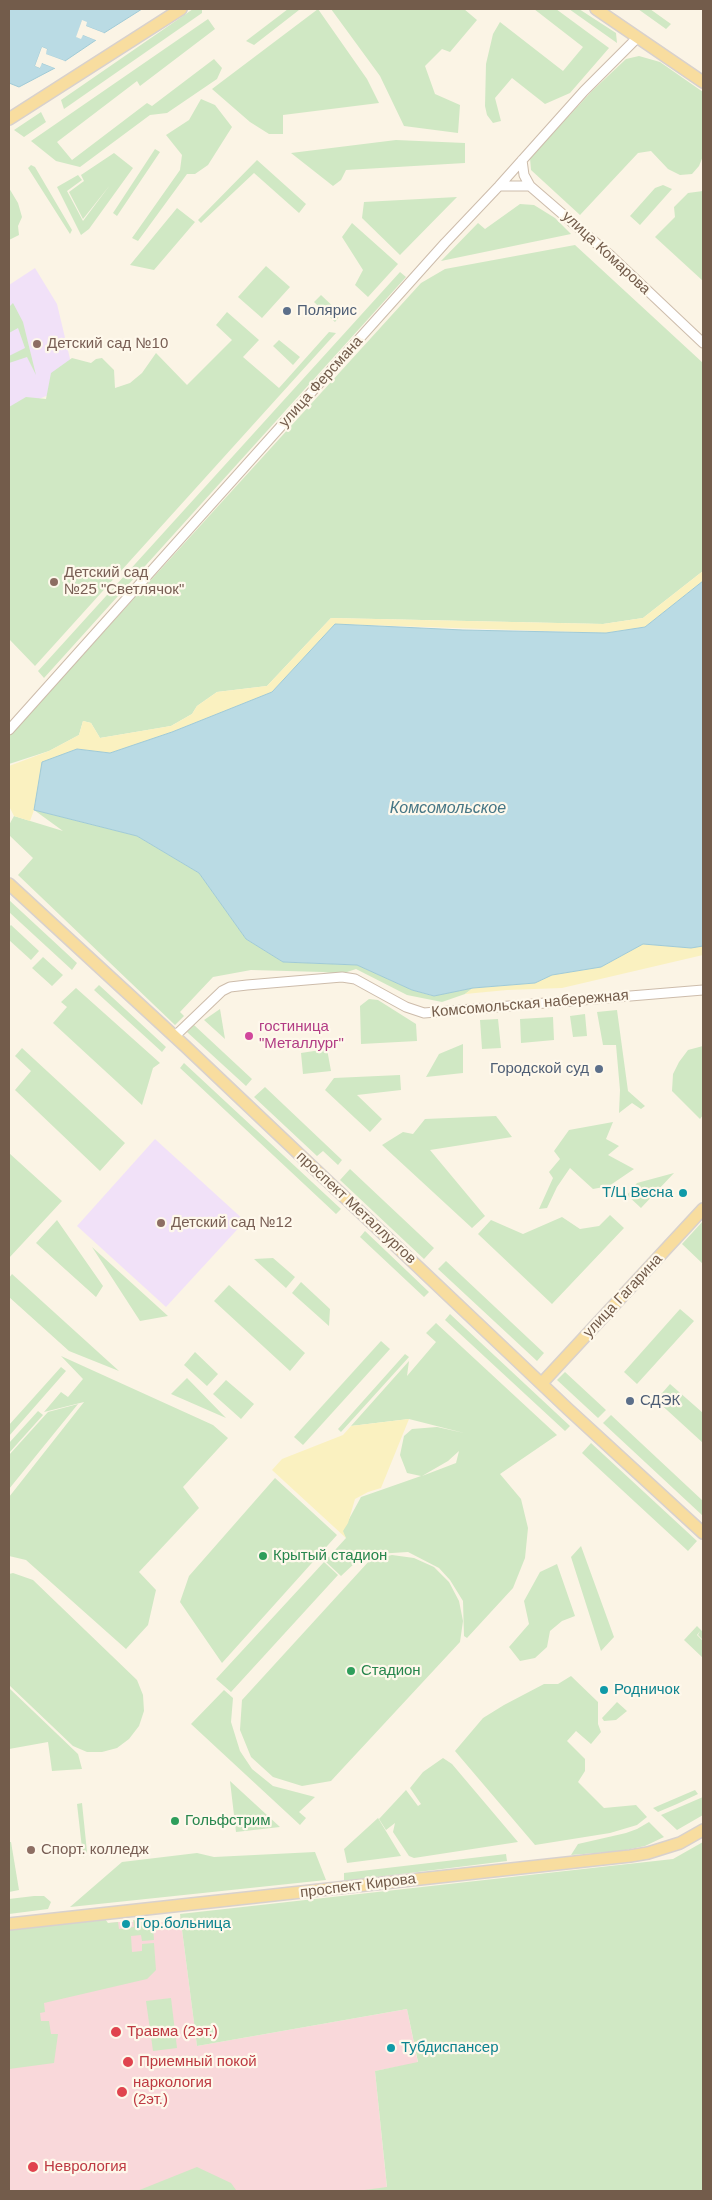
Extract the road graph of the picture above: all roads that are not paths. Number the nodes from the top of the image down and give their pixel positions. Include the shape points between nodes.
1 (180, 9) edge
2 (596, 9) edge
3 (638, 38) junction
4 (703, 82) edge
5 (9, 119) edge
6 (522, 160) junction
7 (499, 186) junction
8 (530, 186) junction
9 (703, 343) edge
10 (9, 730) edge
11 (9, 884) edge
12 (703, 990) edge
13 (174, 1036) junction
14 (703, 1209) edge
15 (542, 1383) junction
16 (703, 1532) edge
17 (703, 1830) edge
18 (9, 1924) edge

1 - 5 main road
2 - 3 main road
3 - 4 main road
3 - 6 street, улица Ферсмана via 584,91
6 - 7 street, улица Ферсмана
6 - 8 street
7 - 8 street
7 - 10 street, улица Ферсмана
8 - 9 street, улица Комарова via 611,256
11 - 13 main road, проспект Металлургов
12 - 13 street, Комсомольская набережная via 424,1013 406,1007 355,979 342,977 247,985 230,987 222,992
13 - 15 main road, проспект Металлургов
14 - 15 main road, улица Гагарина
15 - 16 main road, проспект Металлургов
17 - 18 main road, проспект Кирова via 680,1843 630,1856

